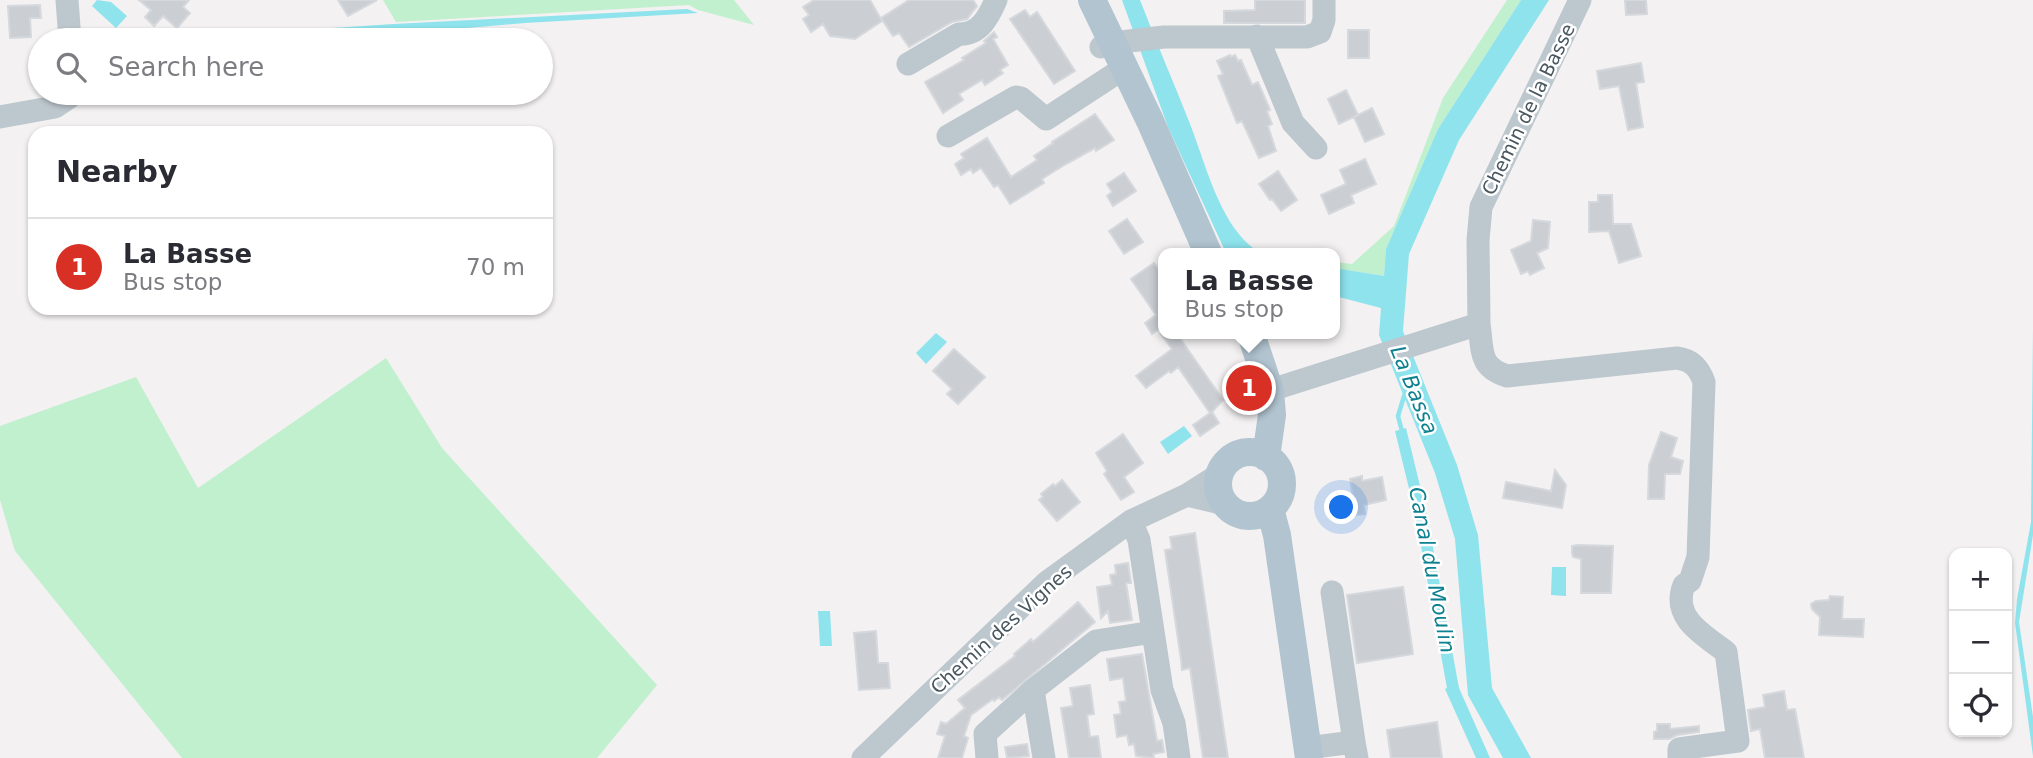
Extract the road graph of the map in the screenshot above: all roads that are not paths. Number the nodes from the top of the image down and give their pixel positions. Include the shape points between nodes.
1 (67, 0) edge
2 (996, 0) edge
3 (1079, 0) edge
4 (1092, 0) edge
5 (1324, 0) edge
6 (1580, 0) edge
7 (69, 28) edge
8 (1258, 36) junction
9 (1115, 55) junction
10 (908, 64) dead end
11 (58, 105) edge
12 (0, 117) edge
13 (948, 136) dead end
14 (1316, 148) dead end
15 (1206, 248) edge
16 (1479, 324) junction
17 (1241, 339) edge
18 (1252, 339) edge
19 (1264, 393) junction
20 (1254, 455) junction
21 (1220, 474) junction
22 (1187, 495) junction
23 (1226, 504) junction
24 (1263, 512) junction
25 (1130, 521) junction
26 (1332, 592) dead end
27 (1153, 632) junction
28 (1033, 690) junction
29 (1355, 750) edge
30 (1308, 753) edge
31 (863, 758) edge
32 (987, 758) edge
33 (1044, 758) edge
34 (1179, 758) edge
35 (1679, 758) edge

1 - 7 street
2 - 10 street via 988,20
3 - 9 main road
4 - 9 main road
5 - 8 street via 1320,32 1307,37
6 - 16 street, Chemin de la Basse via 1481,206
8 - 9 street via 1164,37
8 - 14 street via 1293,122
9 - 13 street via 1046,119 1016,97
9 - 15 main road via 1151,123
11 - 12 street
16 - 19 street
16 - 35 street, Chemin de la Basse via 1485,363 1492,372 1507,376 1676,358 1687,359 1700,371 1704,382 1698,557 1679,601 1702,635 1726,652 1738,741 1679,749
17 - 19 main road
18 - 19 main road
19 - 20 main road via 1249,444
20 - 21 main road via 1229,461
20 - 24 main road via 1274,463 1282,481 1277,501
21 - 22 street, Chemin des Vignes
21 - 23 main road via 1220,495
22 - 23 street
22 - 25 street, Chemin des Vignes
23 - 24 main road via 1239,514
24 - 30 main road via 1285,594
25 - 27 street via 1139,540
25 - 31 street, Chemin des Vignes via 1047,582
26 - 29 street
27 - 28 street via 1096,641
27 - 34 street
28 - 32 street via 985,734
28 - 33 street
29 - 30 street

